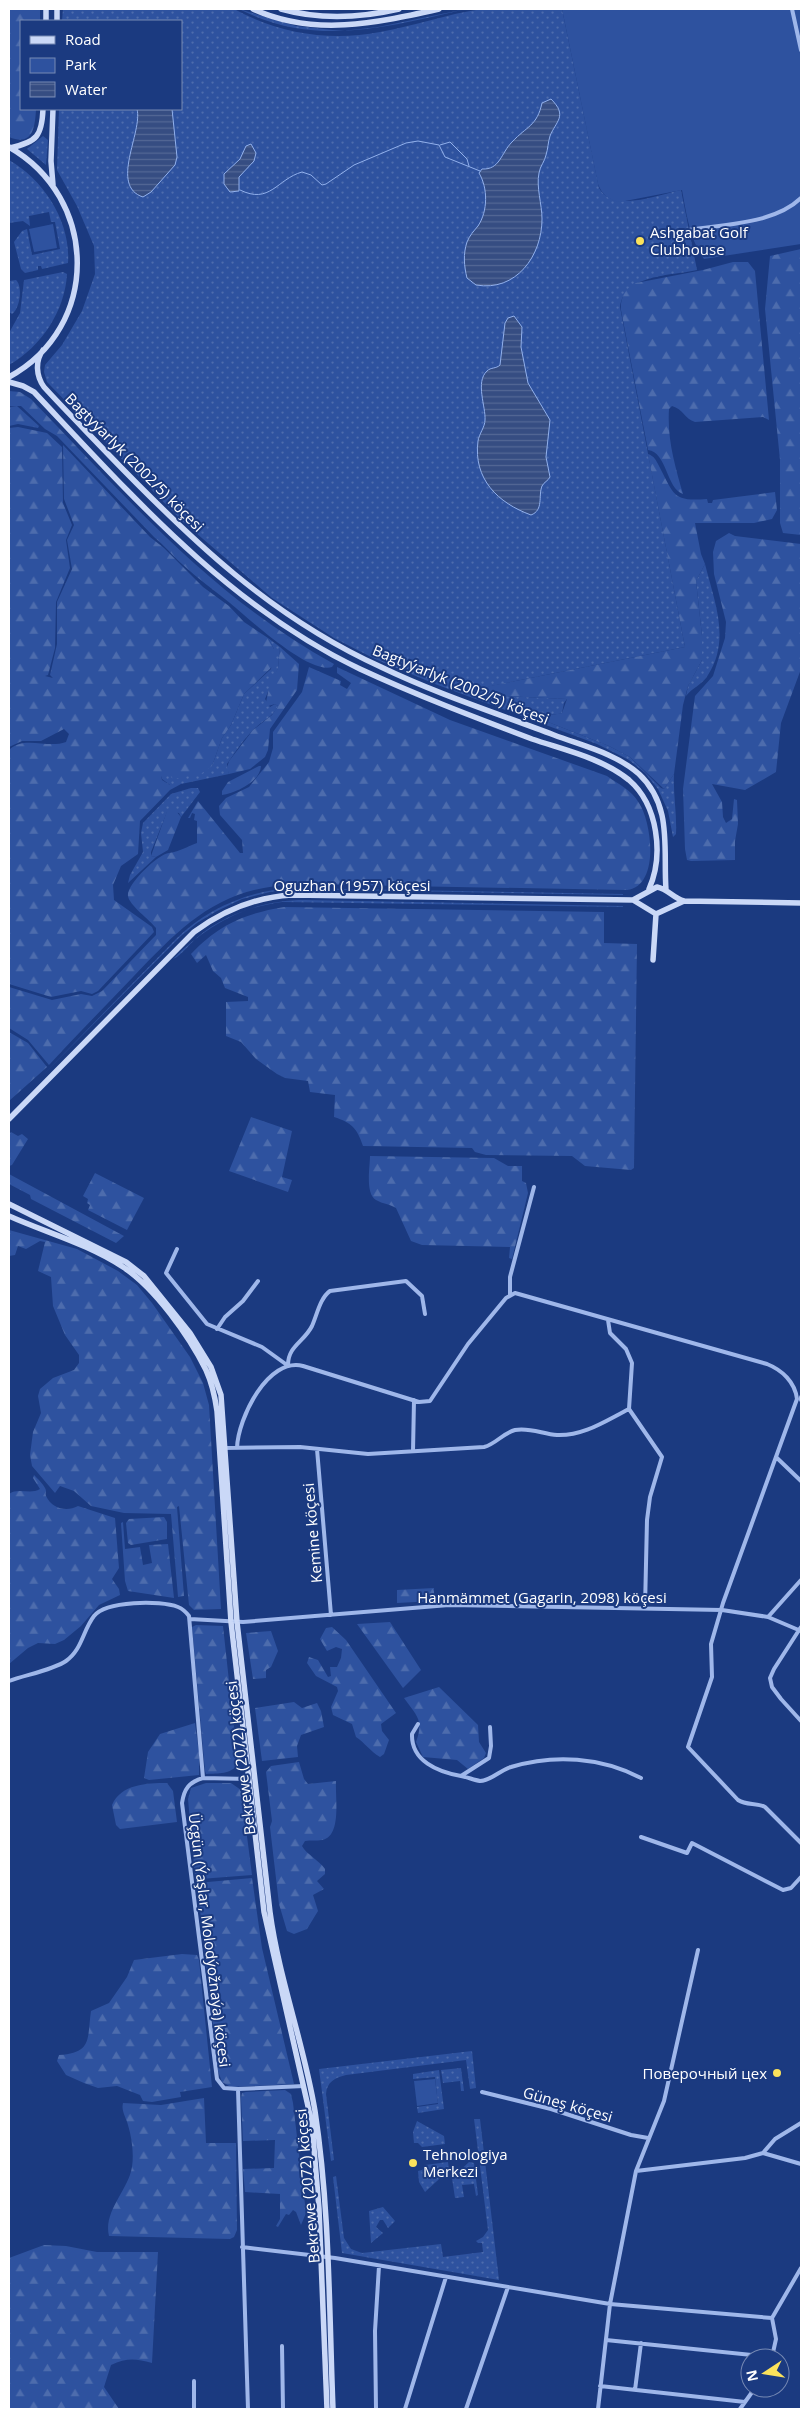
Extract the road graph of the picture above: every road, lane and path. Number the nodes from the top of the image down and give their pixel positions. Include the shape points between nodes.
1 (253, 9) edge
2 (281, 9) edge
3 (400, 9) edge
4 (439, 9) edge
5 (792, 9) edge
6 (801, 50) edge
7 (43, 110) edge
8 (53, 110) edge
9 (9, 148) edge
10 (54, 187) junction
11 (801, 198) edge
12 (689, 230) dead end
13 (44, 350) junction
14 (9, 376) edge
15 (9, 382) edge
16 (647, 892) junction
17 (668, 892) junction
18 (633, 900) junction
19 (684, 901) junction
20 (801, 903) edge
21 (669, 906) junction
22 (646, 908) junction
23 (656, 914) junction
24 (653, 960) dead end
25 (9, 1119) edge
26 (534, 1187) dead end
27 (9, 1204) edge
28 (9, 1216) edge
29 (177, 1249) dead end
30 (258, 1281) dead end
31 (510, 1295) junction
32 (425, 1314) dead end
33 (608, 1320) junction
34 (217, 1329) junction
35 (288, 1365) junction
36 (414, 1400) junction
37 (629, 1409) junction
38 (218, 1448) junction
39 (226, 1448) junction
40 (237, 1448) junction
41 (316, 1448) junction
42 (413, 1451) junction
43 (777, 1458) junction
44 (801, 1480) edge
45 (801, 1580) edge
46 (645, 1608) junction
47 (722, 1610) junction
48 (330, 1615) junction
49 (768, 1617) junction
50 (190, 1619) junction
51 (234, 1622) junction
52 (801, 1629) edge
53 (9, 1681) edge
54 (801, 1721) edge
55 (418, 1724) dead end
56 (490, 1727) dead end
57 (461, 1776) junction
58 (203, 1778) junction
59 (249, 1778) junction
60 (641, 1778) dead end
61 (641, 1837) dead end
62 (801, 1843) edge
63 (801, 1877) edge
64 (698, 1950) dead end
65 (304, 2086) junction
66 (238, 2089) junction
67 (482, 2092) dead end
68 (801, 2123) edge
69 (648, 2138) junction
70 (763, 2153) junction
71 (801, 2164) edge
72 (636, 2171) junction
73 (242, 2246) junction
74 (324, 2257) junction
75 (379, 2266) junction
76 (801, 2268) edge
77 (446, 2277) junction
78 (508, 2287) junction
79 (610, 2304) junction
80 (772, 2318) junction
81 (606, 2340) junction
82 (641, 2343) junction
83 (282, 2346) dead end
84 (774, 2348) edge
85 (740, 2354) edge
86 (194, 2381) dead end
87 (600, 2386) junction
88 (635, 2390) junction
89 (748, 2398) edge
90 (745, 2402) junction
91 (194, 2409) edge
92 (248, 2409) edge
93 (283, 2409) edge
94 (327, 2409) edge
95 (333, 2409) edge
96 (376, 2409) edge
97 (405, 2409) edge
98 (466, 2409) edge
99 (598, 2409) edge
100 (740, 2409) edge

1 - 4 main road via 297,22 342,26
2 - 3 main road via 337,17
5 - 6 street
7 - 9 main road, Bagtyýarlyk (2002/5) köçesi via 36,138
8 - 10 main road, Bagtyýarlyk (2002/5) köçesi via 51,161
9 - 10 main road, Bagtyýarlyk (2002/5) köçesi via 34,165
10 - 13 main road, Bagtyýarlyk (2002/5) köçesi via 74,229 78,264 68,310
11 - 12 street via 790,208 774,215
13 - 14 main road, Bagtyýarlyk (2002/5) köçesi
13 - 17 main road, Bagtyýarlyk (2002/5) köçesi via 38,370 46,390 210,556 272,605 318,635 380,667 609,755 637,773 657,798 664,819
15 - 16 main road, Bagtyýarlyk (2002/5) köçesi via 34,392 205,566 293,632 393,684 588,759 628,780 644,798 654,825 655,863
16 - 17 main road, Oguzhan (1957) köçesi via 657,887
16 - 18 main road, Oguzhan (1957) köçesi
16 - 22 main road
17 - 19 main road, Oguzhan (1957) köçesi
17 - 21 main road
18 - 22 main road
18 - 25 main road, Oguzhan (1957) köçesi via 292,895 246,903 215,917 194,932
19 - 20 main road, Oguzhan (1957) köçesi
19 - 21 main road, Oguzhan (1957) köçesi
21 - 23 main road, Oguzhan (1957) köçesi
22 - 23 main road
23 - 24 main road
26 - 31 street via 510,1277
27 - 39 main road, Bekrewe (2072) köçesi via 126,1262 158,1291 212,1367 221,1395
28 - 38 main road, Bekrewe (2072) köçesi via 75,1242 123,1266 155,1295 206,1370 215,1397
29 - 34 street via 166,1270 167,1276 198,1315
30 - 34 street
31 - 33 street via 521,1293
31 - 36 street via 468,1344 434,1397 425,1403
32 - 35 street via 422,1296 406,1282 330,1291 308,1332 290,1351
33 - 37 street via 610,1333 626,1350 632,1363
33 - 43 street via 767,1364 778,1370 794,1386 797,1398
34 - 35 street via 262,1347
35 - 36 street via 304,1366
35 - 40 street via 277,1371 248,1406
36 - 42 street
37 - 42 street via 599,1426 573,1434 518,1430 484,1447
37 - 46 street via 662,1457 647,1520
38 - 39 street
38 - 51 main road, Bekrewe (2072) köçesi
39 - 40 street
39 - 51 main road, Bekrewe (2072) köçesi
40 - 41 street
41 - 42 street via 368,1454
41 - 48 street, Kemine köçesi
43 - 44 street
43 - 47 street
45 - 49 street
46 - 47 street, Hanmämmet (Gagarin, 2098) köçesi
46 - 48 street, Hanmämmet (Gagarin, 2098) köçesi via 449,1606
47 - 49 street, Hanmämmet (Gagarin, 2098) köçesi
47 - 62 street via 711,1644 712,1677 688,1747 738,1800 765,1807
48 - 51 street, Hanmämmet (Gagarin, 2098) köçesi
49 - 52 street, Hanmämmet (Gagarin, 2098) köçesi
50 - 51 street, Hanmämmet (Gagarin, 2098) köçesi
50 - 53 street via 182,1609 172,1605 107,1607 94,1616 75,1652 67,1660
50 - 58 street
51 - 59 main road, Bekrewe (2072) köçesi
51 - 74 main road, Bekrewe (2072) köçesi via 272,1928 315,2110 322,2168
52 - 54 street via 770,1678 781,1700
55 - 57 street via 412,1734 418,1757 449,1775
56 - 57 street via 489,1758
57 - 60 street via 484,1780 519,1764 572,1760 605,1764
58 - 59 street
58 - 66 street, Üçgün (Ýaşlar, Molodýožnaýa) köçesi via 186,1788 183,1813 217,2079 224,2088
59 - 65 main road, Bekrewe (2072) köçesi via 270,1946
61 - 63 street via 687,1853 692,1843 783,1890 791,1888
64 - 69 street via 667,2087
65 - 66 street
65 - 74 main road, Bekrewe (2072) köçesi via 316,2158
66 - 73 street
67 - 69 street, Güneş köçesi
68 - 70 street via 775,2139
69 - 72 street
70 - 71 street
70 - 72 street
72 - 79 street
73 - 74 street
73 - 92 street
74 - 75 street
74 - 94 main road, Bekrewe (2072) köçesi
74 - 95 main road, Bekrewe (2072) köçesi
75 - 77 street
75 - 96 street via 375,2331
76 - 80 street
77 - 78 street
77 - 97 street
78 - 79 street
78 - 98 street
79 - 80 street
79 - 81 street
80 - 84 street via 776,2338
81 - 82 street
81 - 87 street
82 - 85 street
82 - 88 street
83 - 93 street
86 - 91 street
87 - 88 street
87 - 99 street
88 - 90 street
89 - 90 street
90 - 100 street

